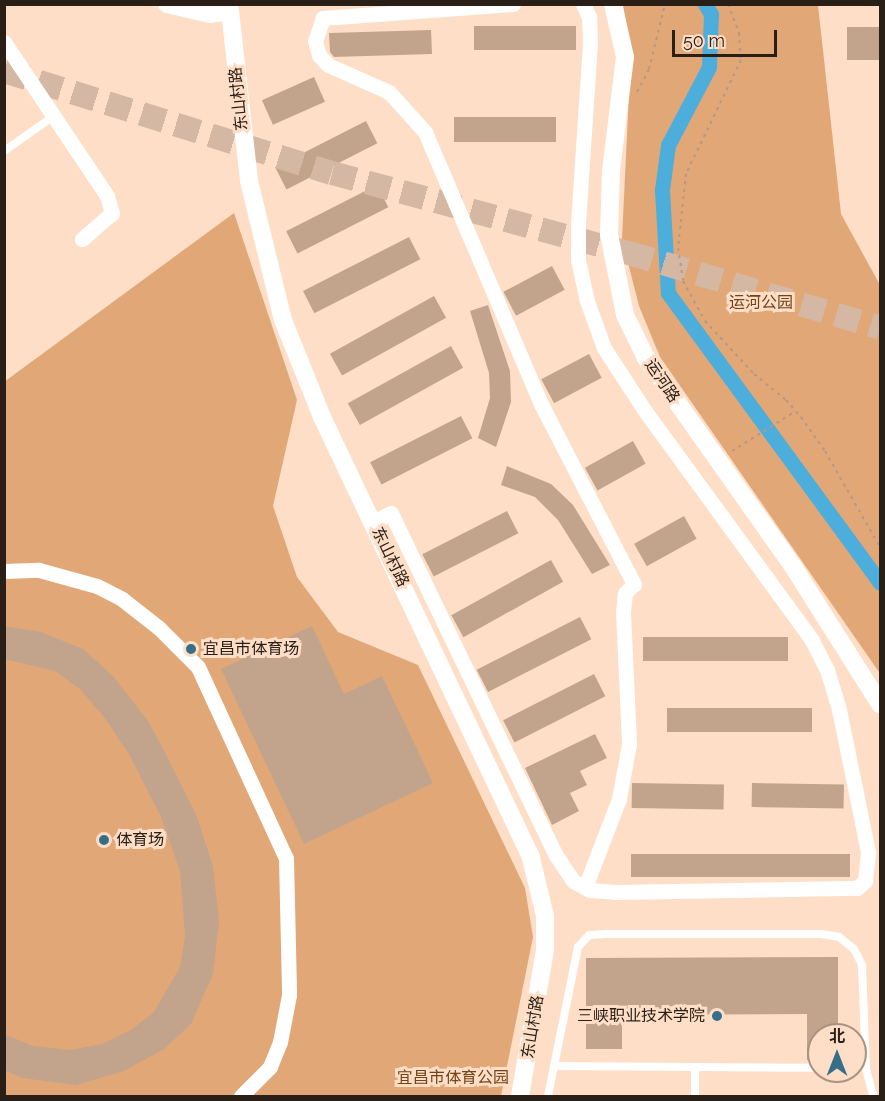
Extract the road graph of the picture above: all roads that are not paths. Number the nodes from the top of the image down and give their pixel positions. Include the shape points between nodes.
1 (167, 4) edge
2 (513, 4) edge
3 (583, 4) edge
4 (613, 4) edge
5 (236, 8) edge
6 (4, 42) edge
7 (54, 116) junction
8 (4, 151) edge
9 (82, 239) dead end
10 (373, 522) junction
11 (4, 571) edge
12 (880, 704) edge
13 (585, 888) junction
14 (864, 1023) edge
15 (555, 1066) junction
16 (695, 1067) junction
17 (807, 1068) edge
18 (867, 1073) edge
19 (241, 1096) edge
20 (520, 1096) edge
21 (548, 1096) edge
22 (695, 1096) edge
23 (873, 1096) edge

1 - 5 street via 210,14
2 - 13 street via 323,18 315,41 319,55 328,65 389,92 426,132 541,404 634,584 625,592 623,611 629,744 619,799
3 - 13 street via 589,17 590,61 578,260 587,301 604,348 812,640 827,670 853,770 869,870 857,888 616,892
4 - 12 street, 运河路 via 625,57 611,171 609,234 617,286 635,339 715,460 795,568
5 - 10 street, 东山村路 via 246,160 269,272 283,320 322,417
6 - 7 street
7 - 8 lane
7 - 9 street via 107,196 112,213
10 - 13 street via 391,513 555,855 573,881
10 - 20 street, 东山村路 via 531,858 545,916 545,950
11 - 19 street via 39,570 97,586 122,598 198,667 286,858 288,995 280,1042 270,1067
14 - 15 lane via 862,965 854,949 839,938 821,934 589,935 578,947 572,965
15 - 16 lane
15 - 21 lane
16 - 17 lane
16 - 22 lane
18 - 23 lane

